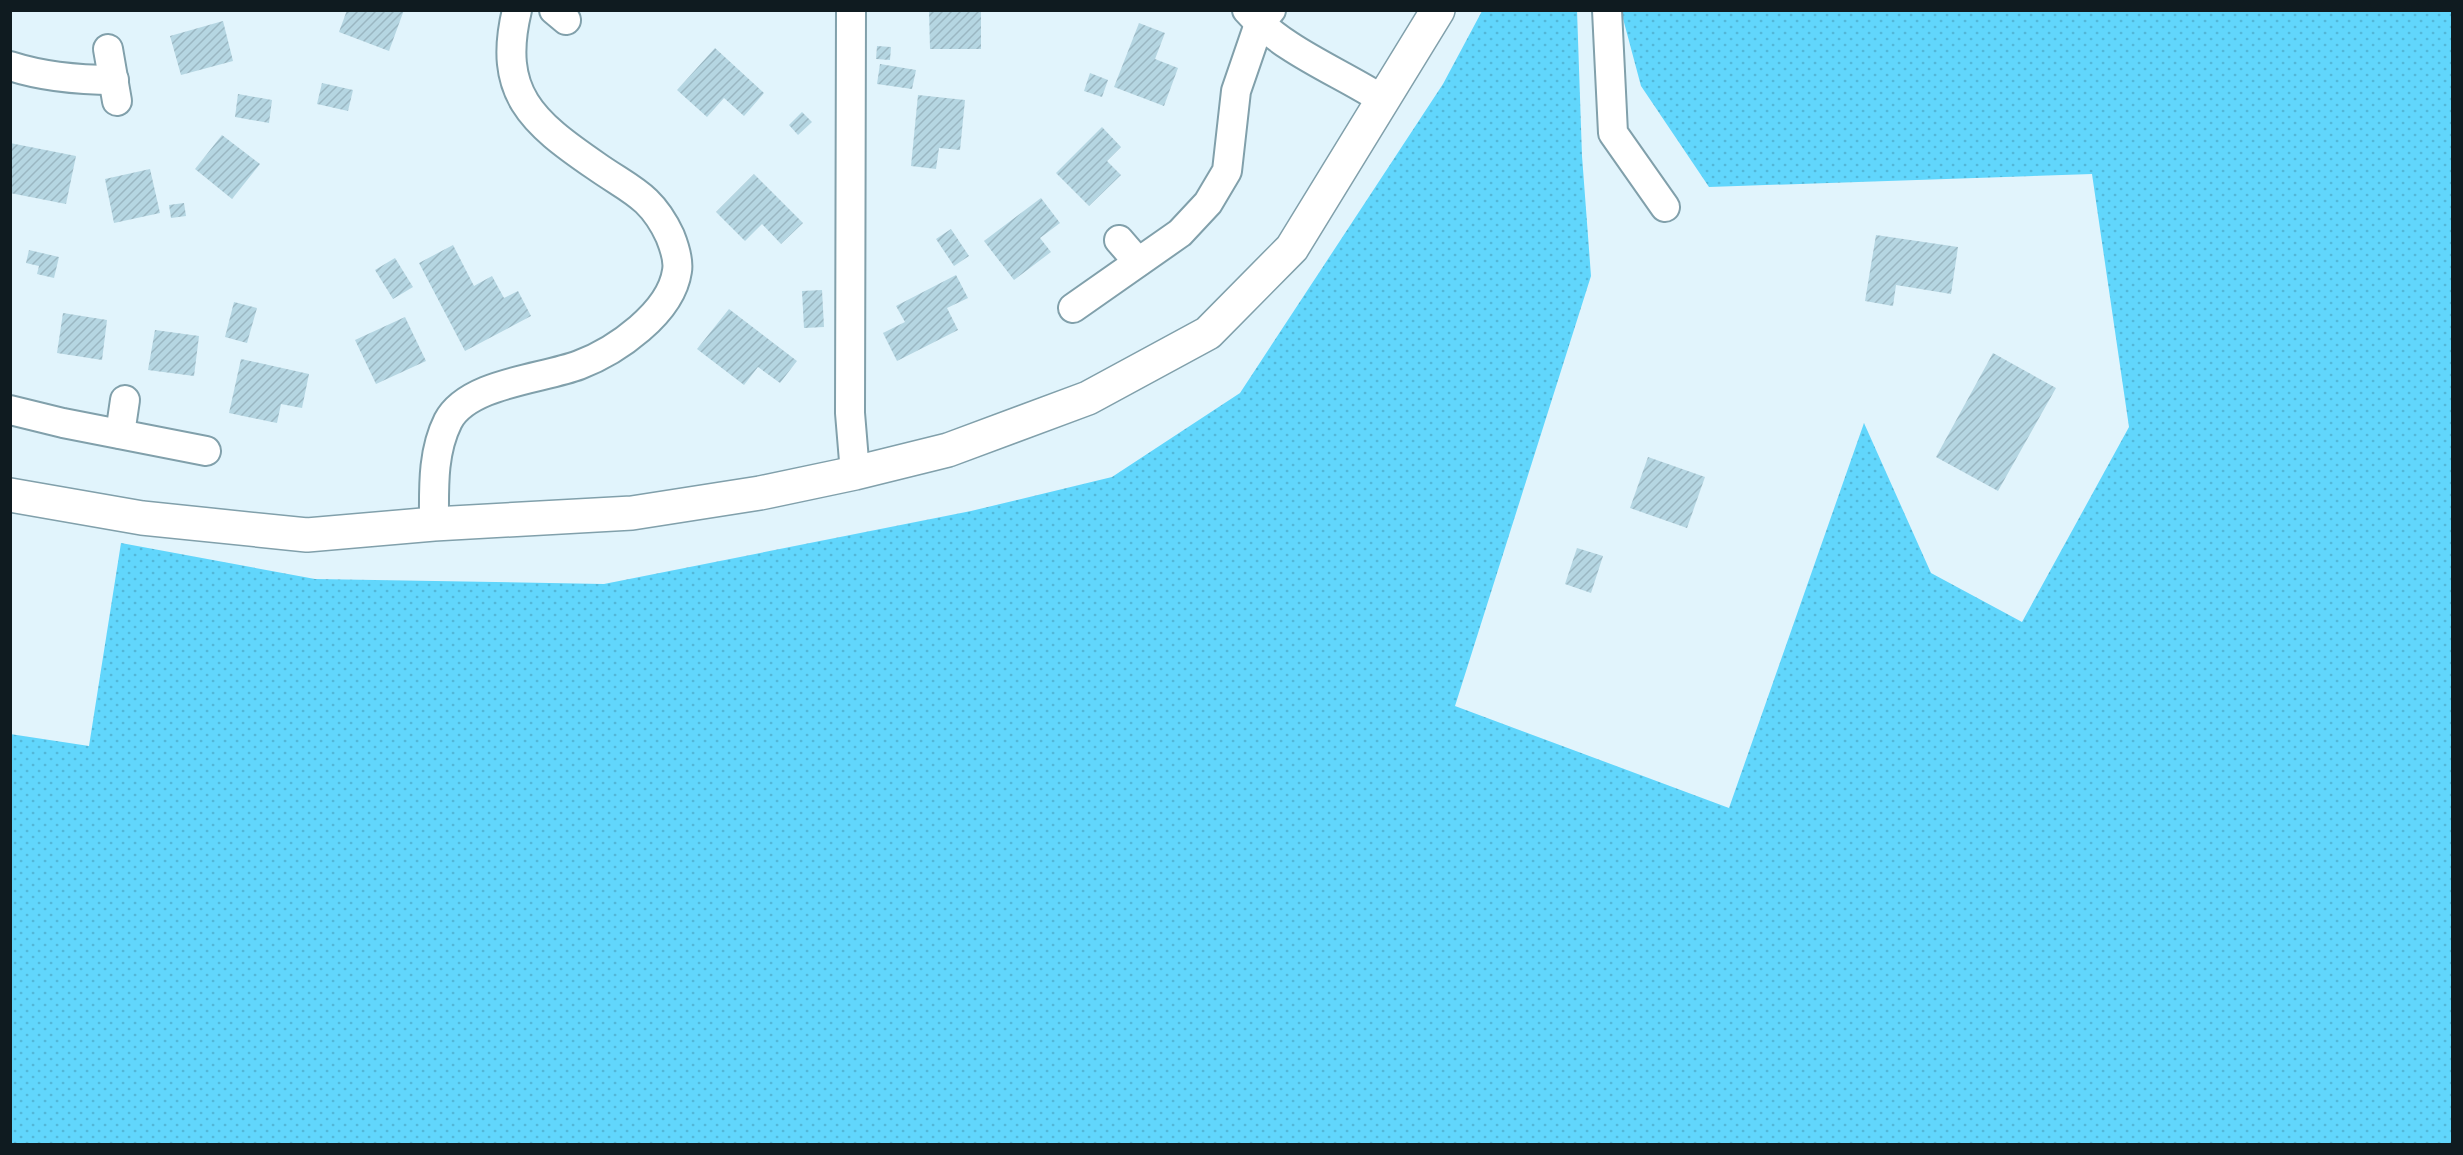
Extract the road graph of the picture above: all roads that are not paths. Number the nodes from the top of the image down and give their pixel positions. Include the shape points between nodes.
1 (517, 10) edge
2 (851, 10) edge
3 (1438, 10) edge
4 (1607, 10) edge
5 (1259, 15) edge
6 (108, 50) dead end
7 (10, 66) edge
8 (1383, 100) junction
9 (1665, 207) dead end
10 (1119, 240) dead end
11 (1138, 262) junction
12 (1072, 308) dead end
13 (125, 400) dead end
14 (10, 411) edge
15 (120, 434) junction
16 (206, 451) dead end
17 (855, 473) junction
18 (10, 495) edge
19 (434, 524) junction

1 - 19 street via 511,63 519,93 538,122 635,190 661,216 674,246 677,271 668,297 655,314 623,341 580,365 467,399 449,420 438,450
2 - 17 street via 850,413
3 - 8 street
4 - 9 street via 1613,133
5 - 8 street via 1287,44
5 - 11 street via 1236,91 1227,171 1209,203 1180,233
6 - 7 street via 116,90
8 - 17 street via 1292,248 1208,333 1088,398 948,450
10 - 11 street
11 - 12 street
13 - 15 street
14 - 15 street
15 - 16 street
17 - 19 street via 632,513
18 - 19 street via 142,518 307,535

